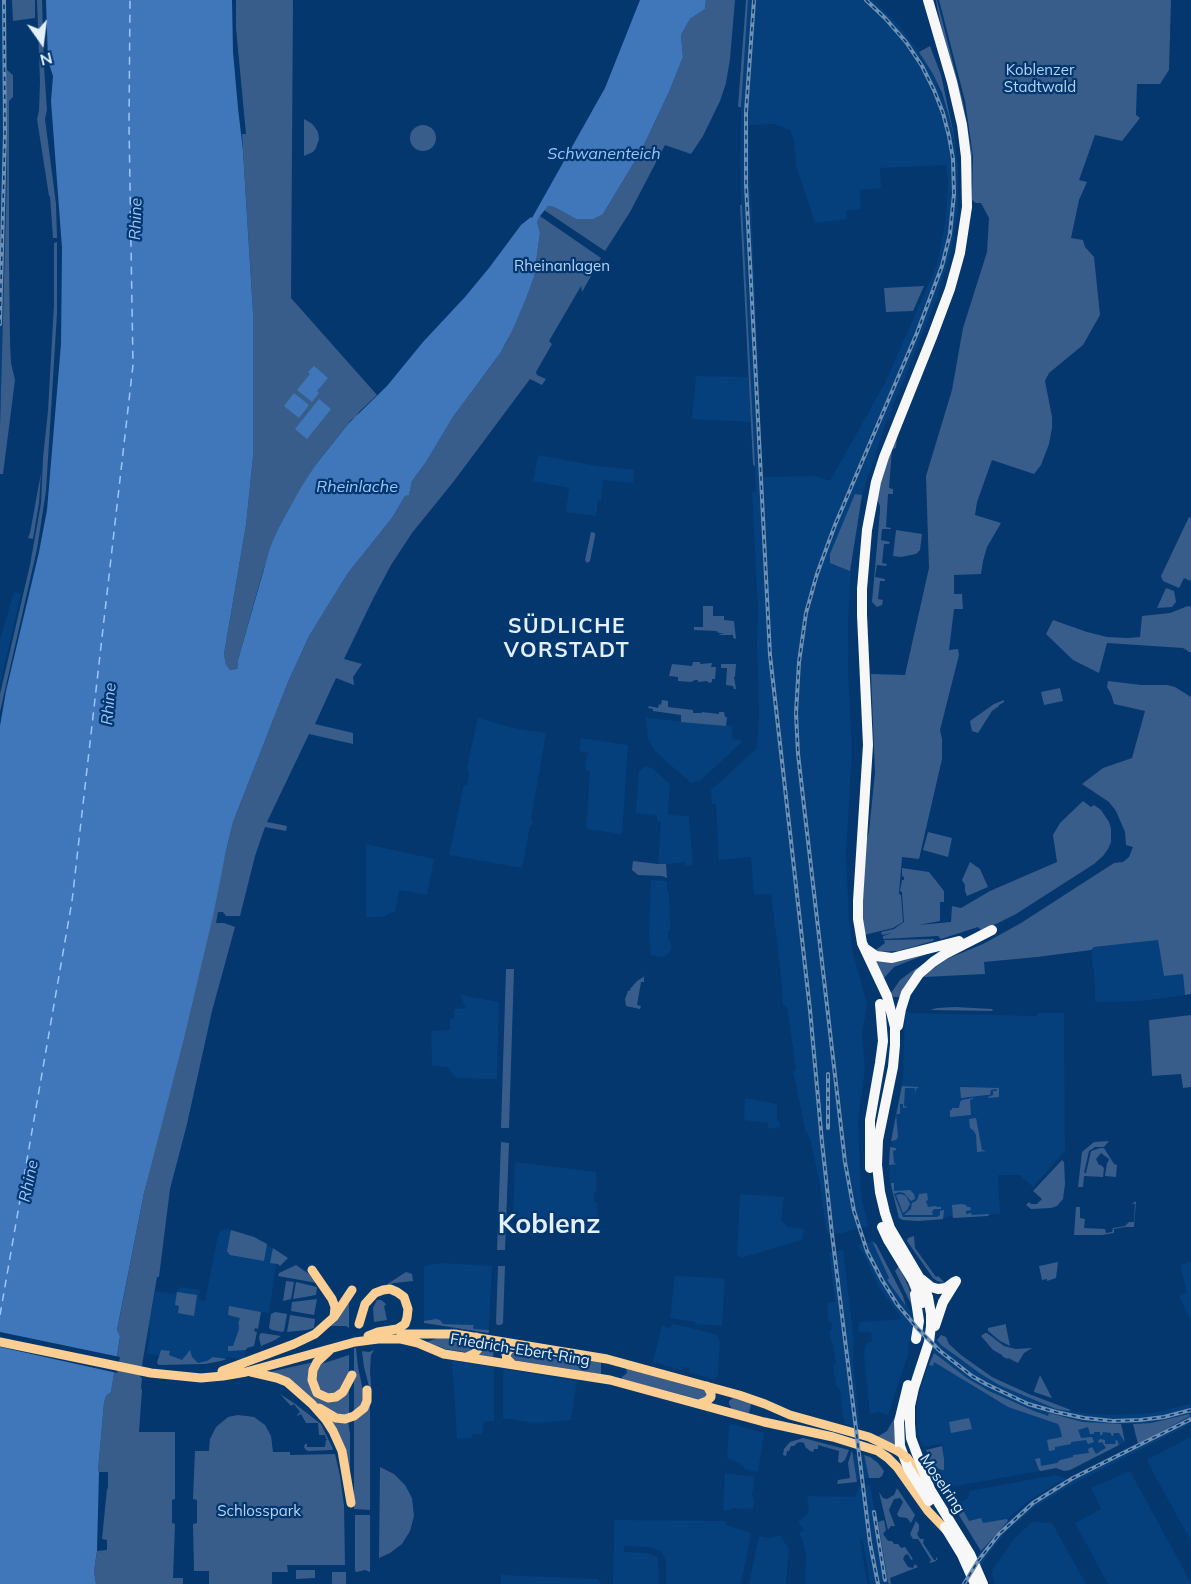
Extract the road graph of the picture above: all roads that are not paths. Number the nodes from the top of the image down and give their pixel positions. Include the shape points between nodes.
1 (921, 0) edge
2 (928, 0) edge
3 (933, 0) edge
4 (943, 49) junction
5 (873, 481) junction
6 (864, 772) junction
7 (992, 930) dead end
8 (974, 937) dead end
9 (864, 947) junction
10 (880, 1004) dead end
11 (896, 1035) junction
12 (870, 1156) junction
13 (312, 1270) dead end
14 (914, 1275) junction
15 (352, 1290) dead end
16 (334, 1317) junction
17 (359, 1324) dead end
18 (930, 1336) junction
19 (476, 1337) junction
20 (368, 1338) junction
21 (0, 1340) edge
22 (916, 1340) dead end
23 (340, 1344) junction
24 (520, 1344) junction
25 (467, 1357) junction
26 (512, 1364) junction
27 (222, 1371) junction
28 (246, 1372) junction
29 (186, 1375) junction
30 (352, 1376) dead end
31 (707, 1386) junction
32 (368, 1390) dead end
33 (312, 1404) junction
34 (699, 1404) junction
35 (780, 1411) joint
36 (779, 1425) joint
37 (930, 1490) junction
38 (351, 1503) dead end
39 (948, 1532) junction
40 (985, 1581) edge
41 (975, 1584) edge

1 - 5 highway via 953,111 960,158 959,223 945,286 890,423
2 - 4 highway
3 - 4 highway
4 - 5 highway via 965,146 968,195 963,239 942,312
5 - 6 highway via 862,588 868,745
6 - 9 highway via 858,901
6 - 12 highway via 852,900 853,932 885,1007 890,1039
7 - 11 highway via 945,954 922,971 906,993
8 - 9 highway via 892,958 874,955
9 - 11 highway via 887,996
10 - 12 highway via 882,1056 870,1120
11 - 14 highway via 878,1140 877,1174 887,1220
12 - 14 highway via 879,1218 888,1240
13 - 16 main road via 333,1299
14 - 18 highway via 931,1308
14 - 18 highway via 933,1288 947,1287 956,1281
14 - 22 highway
14 - 39 highway via 925,1320 900,1412 900,1441 908,1468
15 - 16 main road
16 - 27 main road via 309,1337
17 - 20 main road via 375,1293 390,1289 404,1297 408,1309 405,1324
18 - 37 highway via 910,1415 913,1443
19 - 20 main road, Friedrich-Ebert-Ring via 452,1334
19 - 24 main road, Friedrich-Ebert-Ring
19 - 25 main road via 478,1349
20 - 23 main road, Friedrich-Ebert-Ring
20 - 25 main road, Friedrich-Ebert-Ring via 409,1340 444,1354
21 - 29 main road
23 - 27 main road, Friedrich-Ebert-Ring
23 - 28 main road, Friedrich-Ebert-Ring
23 - 30 main road via 315,1364 315,1389 324,1397 336,1397
24 - 26 main road via 506,1354
24 - 31 main road, Friedrich-Ebert-Ring via 608,1359
25 - 26 main road, Friedrich-Ebert-Ring
26 - 34 main road, Friedrich-Ebert-Ring via 616,1381
27 - 29 main road, Friedrich-Ebert-Ring
28 - 29 main road, Friedrich-Ebert-Ring via 212,1377
28 - 33 main road via 283,1380
31 - 34 main road via 711,1397
31 - 35 main road, Friedrich-Ebert-Ring
32 - 33 main road via 363,1410 354,1416 340,1418
33 - 38 main road via 338,1441
34 - 36 main road, Friedrich-Ebert-Ring
35 - 37 main road, Moselring, bridge via 866,1436 898,1450
36 - 39 main road, Moselring via 882,1453
37 - 40 highway, Moselring
39 - 41 highway, Moselring

